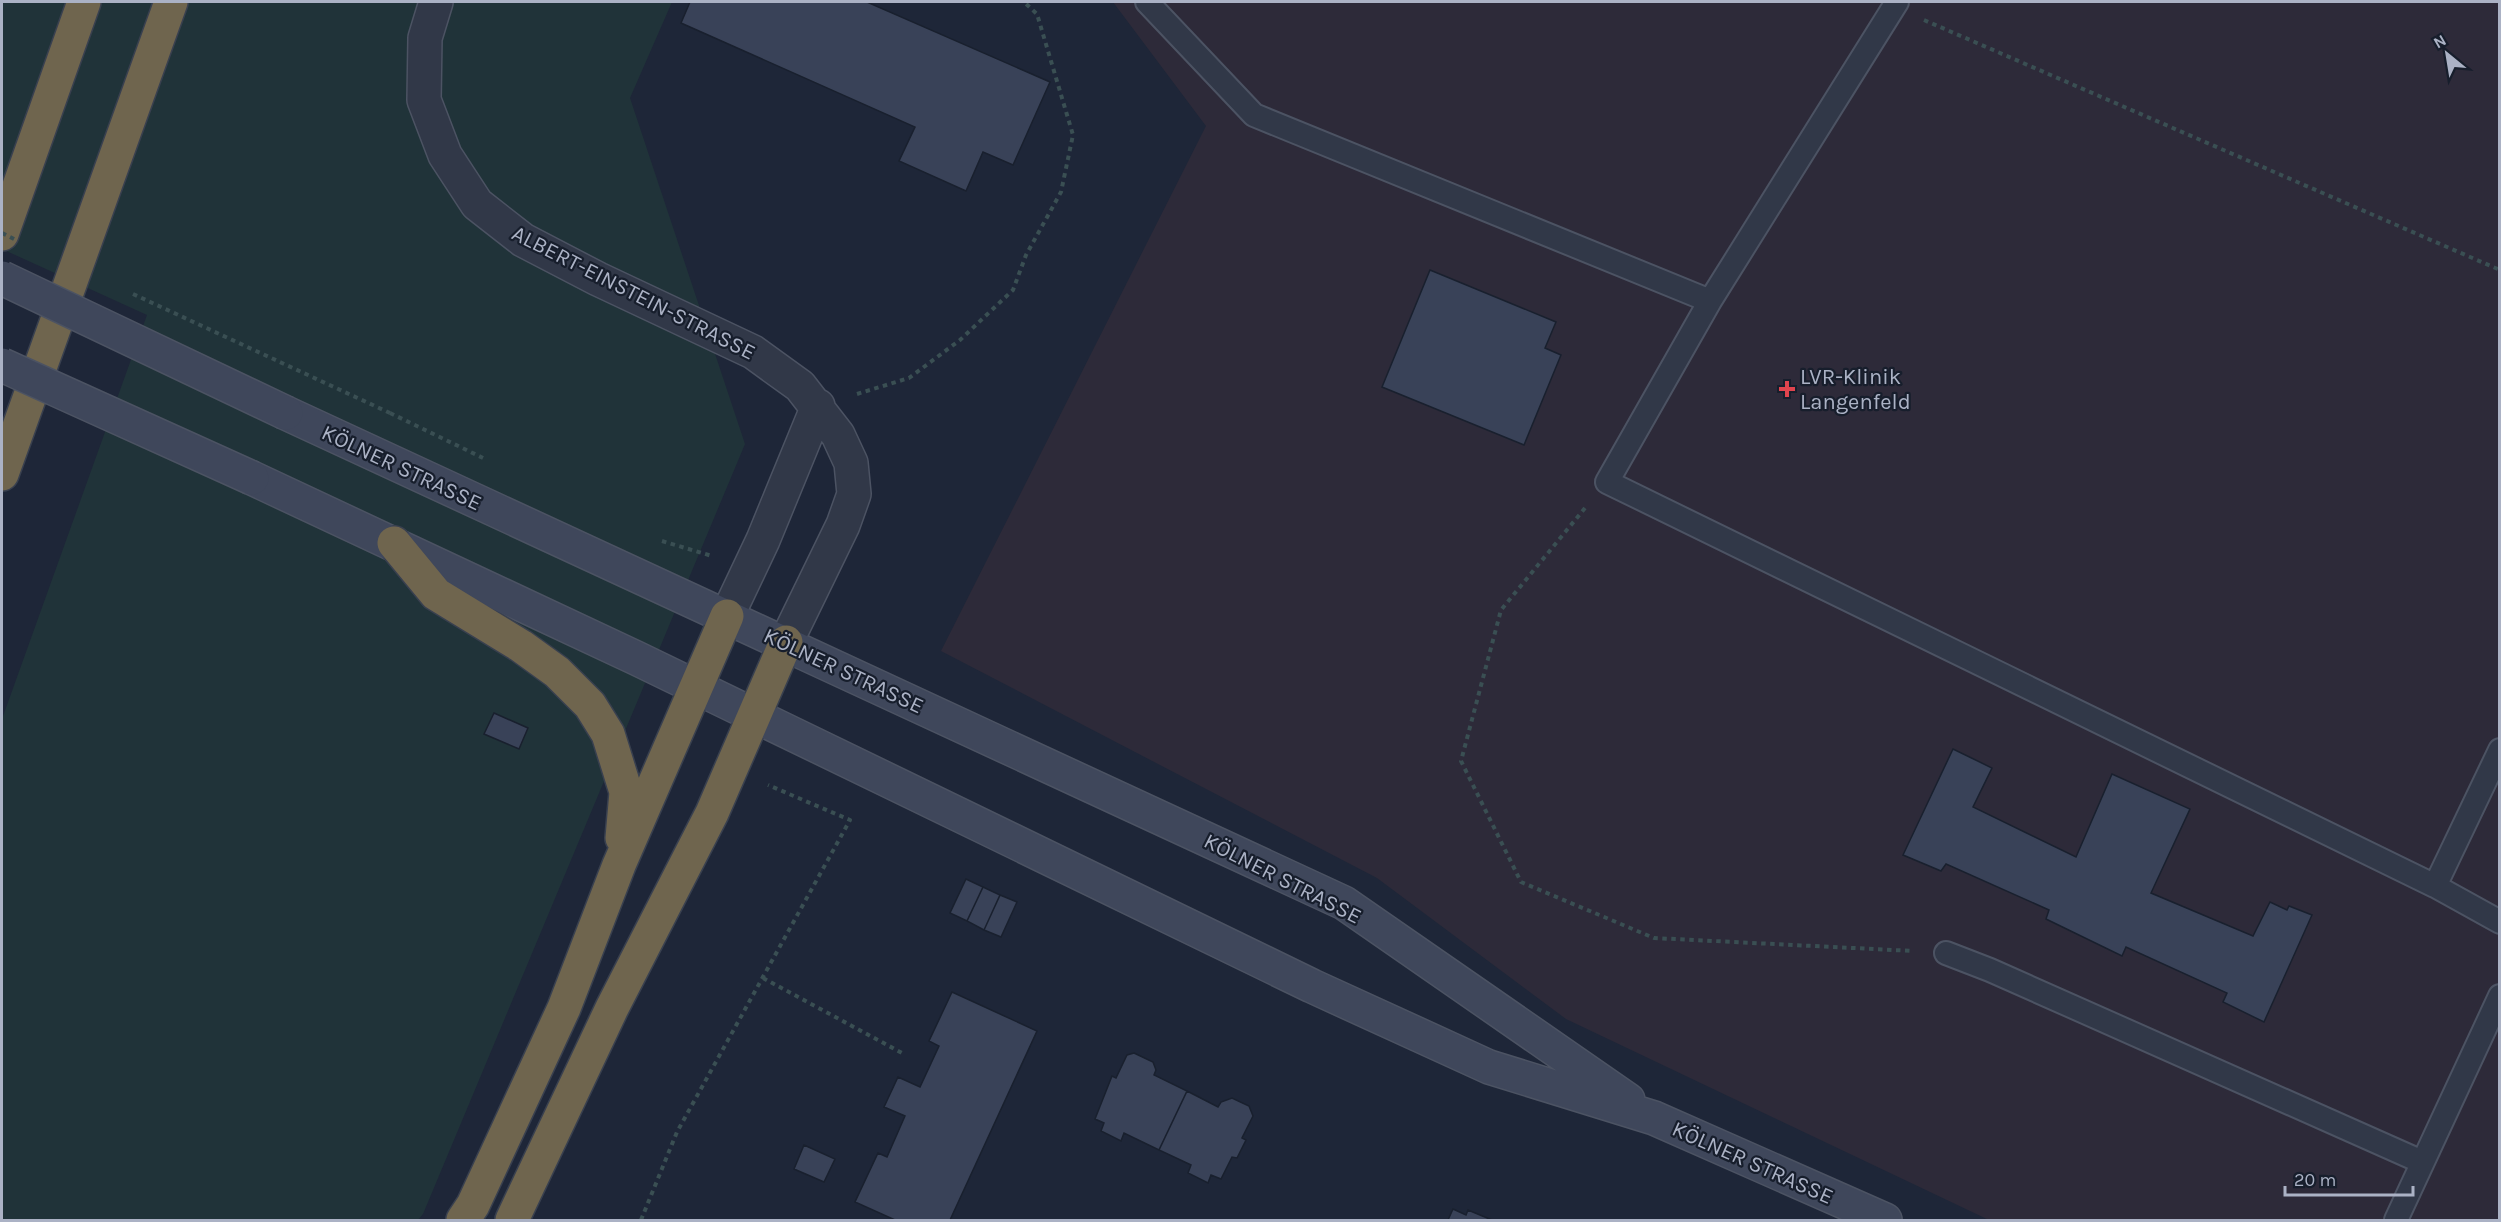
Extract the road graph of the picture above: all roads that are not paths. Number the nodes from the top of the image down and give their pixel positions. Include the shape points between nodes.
1 (84, 2) edge
2 (171, 2) edge
3 (436, 2) edge
4 (1147, 2) edge
5 (1896, 5) edge
6 (9, 237) edge
7 (2, 278) edge
8 (1710, 302) junction
9 (2, 365) edge
10 (818, 406) junction
11 (2, 474) edge
12 (394, 543) junction
13 (727, 616) junction
14 (786, 642) junction
15 (696, 688) junction
16 (754, 715) junction
17 (2499, 750) edge
18 (619, 865) junction
19 (2435, 886) junction
20 (2499, 922) edge
21 (1946, 953) road end
22 (2499, 996) edge
23 (1654, 1118) junction
24 (2422, 1162) junction
25 (463, 1221) edge
26 (512, 1221) edge
27 (1885, 1221) edge
28 (2396, 1221) edge

1 - 6 highway
2 - 11 highway
3 - 10 street, ALBERT-EINSTEIN-STRASSE via 425,38 424,100 445,155 477,204 523,240 740,344 800,386
4 - 8 lane via 1254,115
5 - 8 lane
7 - 13 main road, KÖLNER STRASSE, bridge
8 - 19 lane via 1607,482
9 - 12 main road, KÖLNER STRASSE, bridge
10 - 13 street
10 - 14 street, ALBERT-EINSTEIN-STRASSE via 851,463 854,494
12 - 15 main road, KÖLNER STRASSE
12 - 18 highway via 436,594 521,646 557,672 590,705 608,734 626,792
13 - 14 main road, KÖLNER STRASSE
13 - 15 highway
14 - 16 highway
14 - 23 main road, KÖLNER STRASSE via 1344,903
15 - 16 main road, KÖLNER STRASSE
15 - 18 highway
16 - 23 main road, KÖLNER STRASSE via 1312,986 1489,1067
16 - 26 highway via 712,813 612,1008
17 - 19 lane
18 - 25 highway via 564,1008
19 - 20 lane
21 - 24 lane
22 - 24 lane
23 - 27 main road, KÖLNER STRASSE
24 - 28 lane

